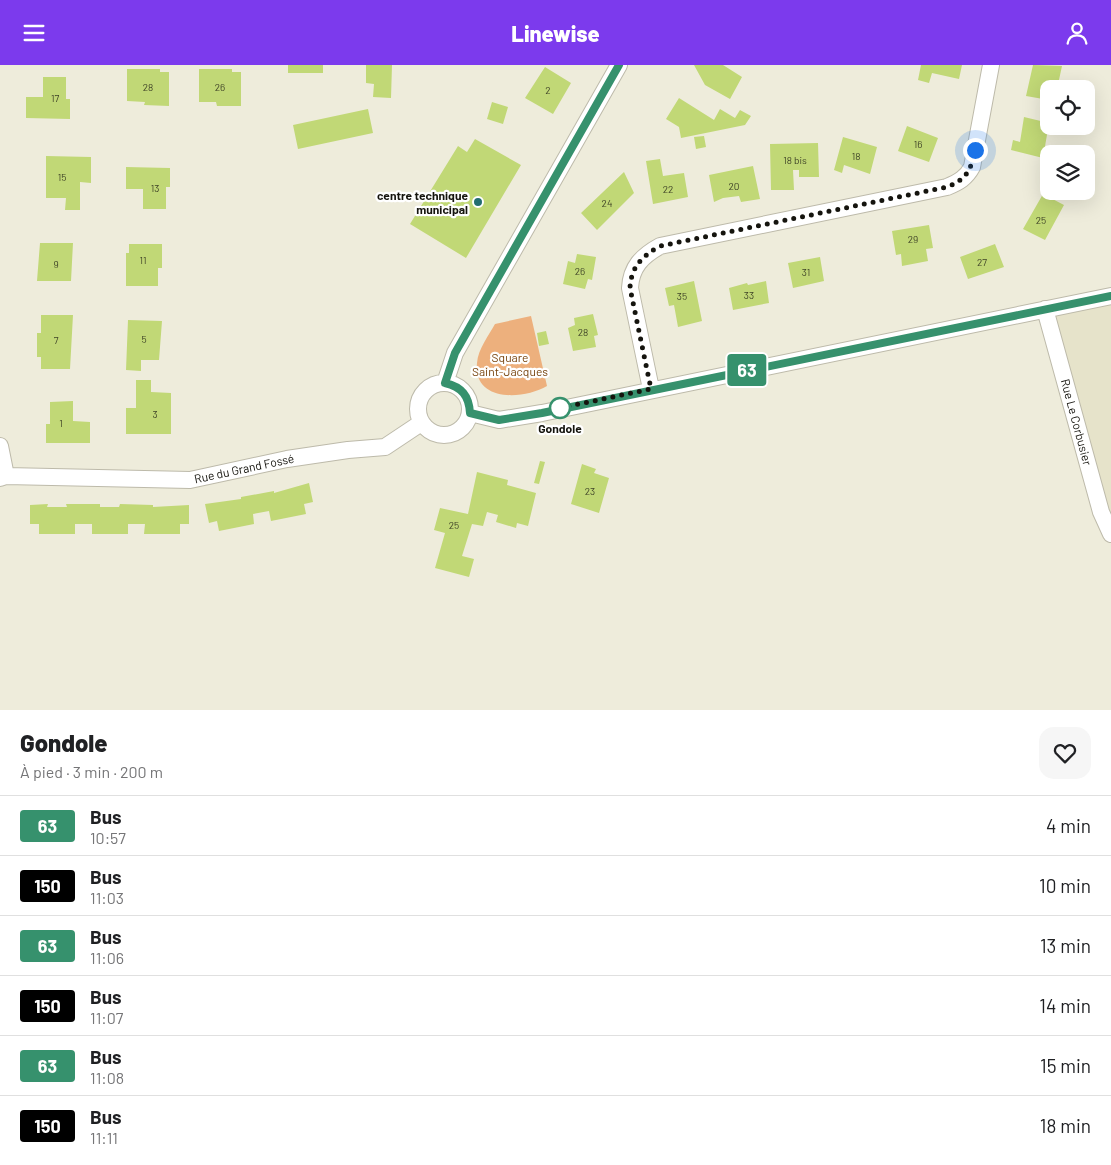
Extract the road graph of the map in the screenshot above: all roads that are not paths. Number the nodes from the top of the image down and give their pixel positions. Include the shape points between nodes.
1 (619, 65) edge
2 (991, 65) edge
3 (1111, 296) edge
4 (1045, 309) junction
5 (445, 383) junction
6 (651, 389) junction
7 (470, 413) junction
8 (421, 423) junction
9 (0, 446) edge
10 (3, 477) edge
11 (1111, 534) edge

1 - 5 street via 455,353
2 - 6 street via 972,167 960,181 947,187 660,246 645,254 631,276 630,288
3 - 4 street
4 - 6 street
4 - 11 street, Rue Le Corbusier via 1101,513
5 - 7 street via 464,392
5 - 8 street via 435,384 421,396 418,414
6 - 7 street via 499,420
7 - 8 street via 467,422 453,433 435,434
8 - 10 street, Rue du Grand Fossé via 385,447 348,449 287,459 190,480
9 - 10 street

